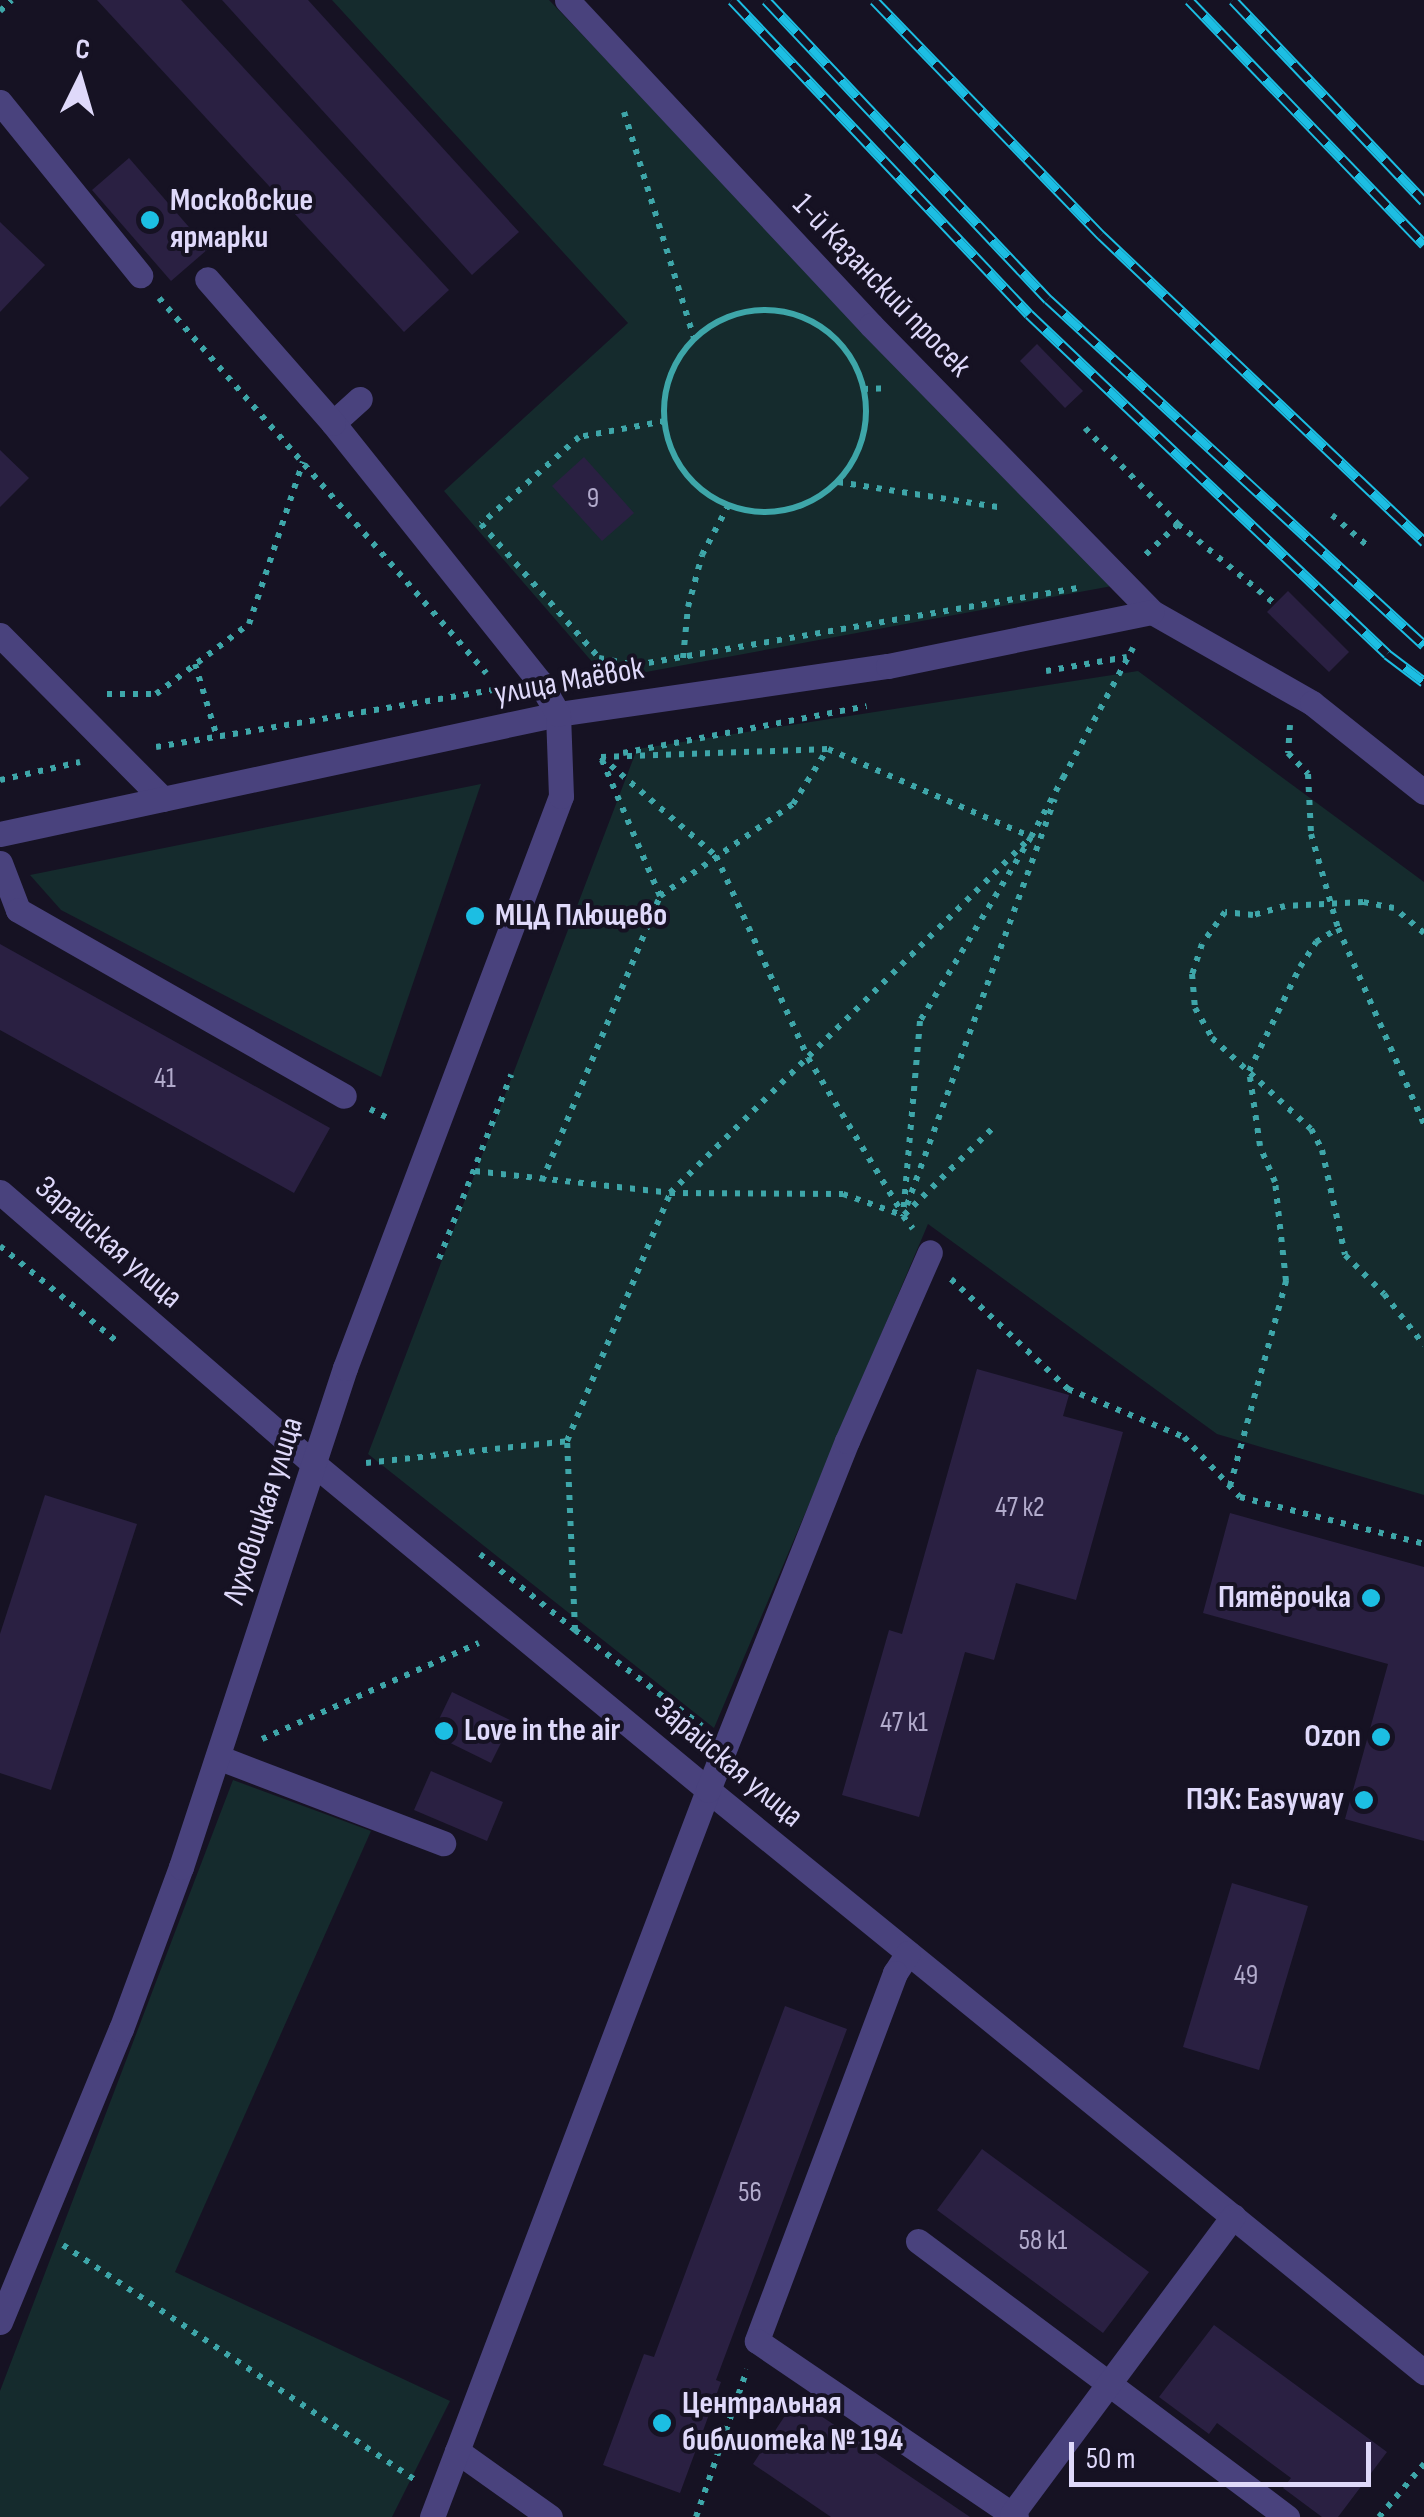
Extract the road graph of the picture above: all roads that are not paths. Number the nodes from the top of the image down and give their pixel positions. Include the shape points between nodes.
1 (567, 0) edge
2 (0, 102) edge
3 (140, 275) road end
4 (207, 278) dead end
5 (360, 399) dead end
6 (333, 423) junction
7 (1152, 612) junction
8 (0, 635) edge
9 (558, 714) junction
10 (1424, 792) edge
11 (164, 799) junction
12 (0, 834) edge
13 (0, 863) edge
14 (344, 1096) dead end
15 (0, 1192) edge
16 (930, 1252) road end
17 (314, 1464) junction
18 (220, 1758) junction
19 (708, 1790) junction
20 (443, 1844) dead end
21 (908, 1953) junction
22 (1233, 2216) junction
23 (918, 2241) dead end
24 (0, 2322) edge
25 (1422, 2366) edge
26 (1108, 2384) junction
27 (457, 2452) junction
28 (436, 2507) edge
29 (1014, 2516) edge
30 (550, 2517) edge
31 (1288, 2517) edge

1 - 7 street, 1-й Казанский просек
2 - 3 street
4 - 6 street
5 - 6 street
6 - 9 street via 539,681
7 - 9 street, улица Маёвок via 888,666
7 - 10 street, 1-й Казанский просек via 1301,696
8 - 11 street
9 - 11 street, улица Маёвок
9 - 17 street, Луховицкая улица via 561,796 344,1368
11 - 12 street, улица Маёвок
13 - 14 street via 18,910
15 - 17 street, Зарайская улица
16 - 19 street via 846,1442
17 - 18 street, Луховицкая улица
17 - 19 street, Зарайская улица
18 - 20 street
18 - 24 street, Луховицкая улица via 122,2029
19 - 21 street, Зарайская улица
19 - 27 street
21 - 22 street, Зарайская улица
21 - 29 street via 757,2341
22 - 25 street, Зарайская улица
22 - 26 street
23 - 26 street
26 - 29 street
26 - 31 street
27 - 28 street
27 - 30 street

